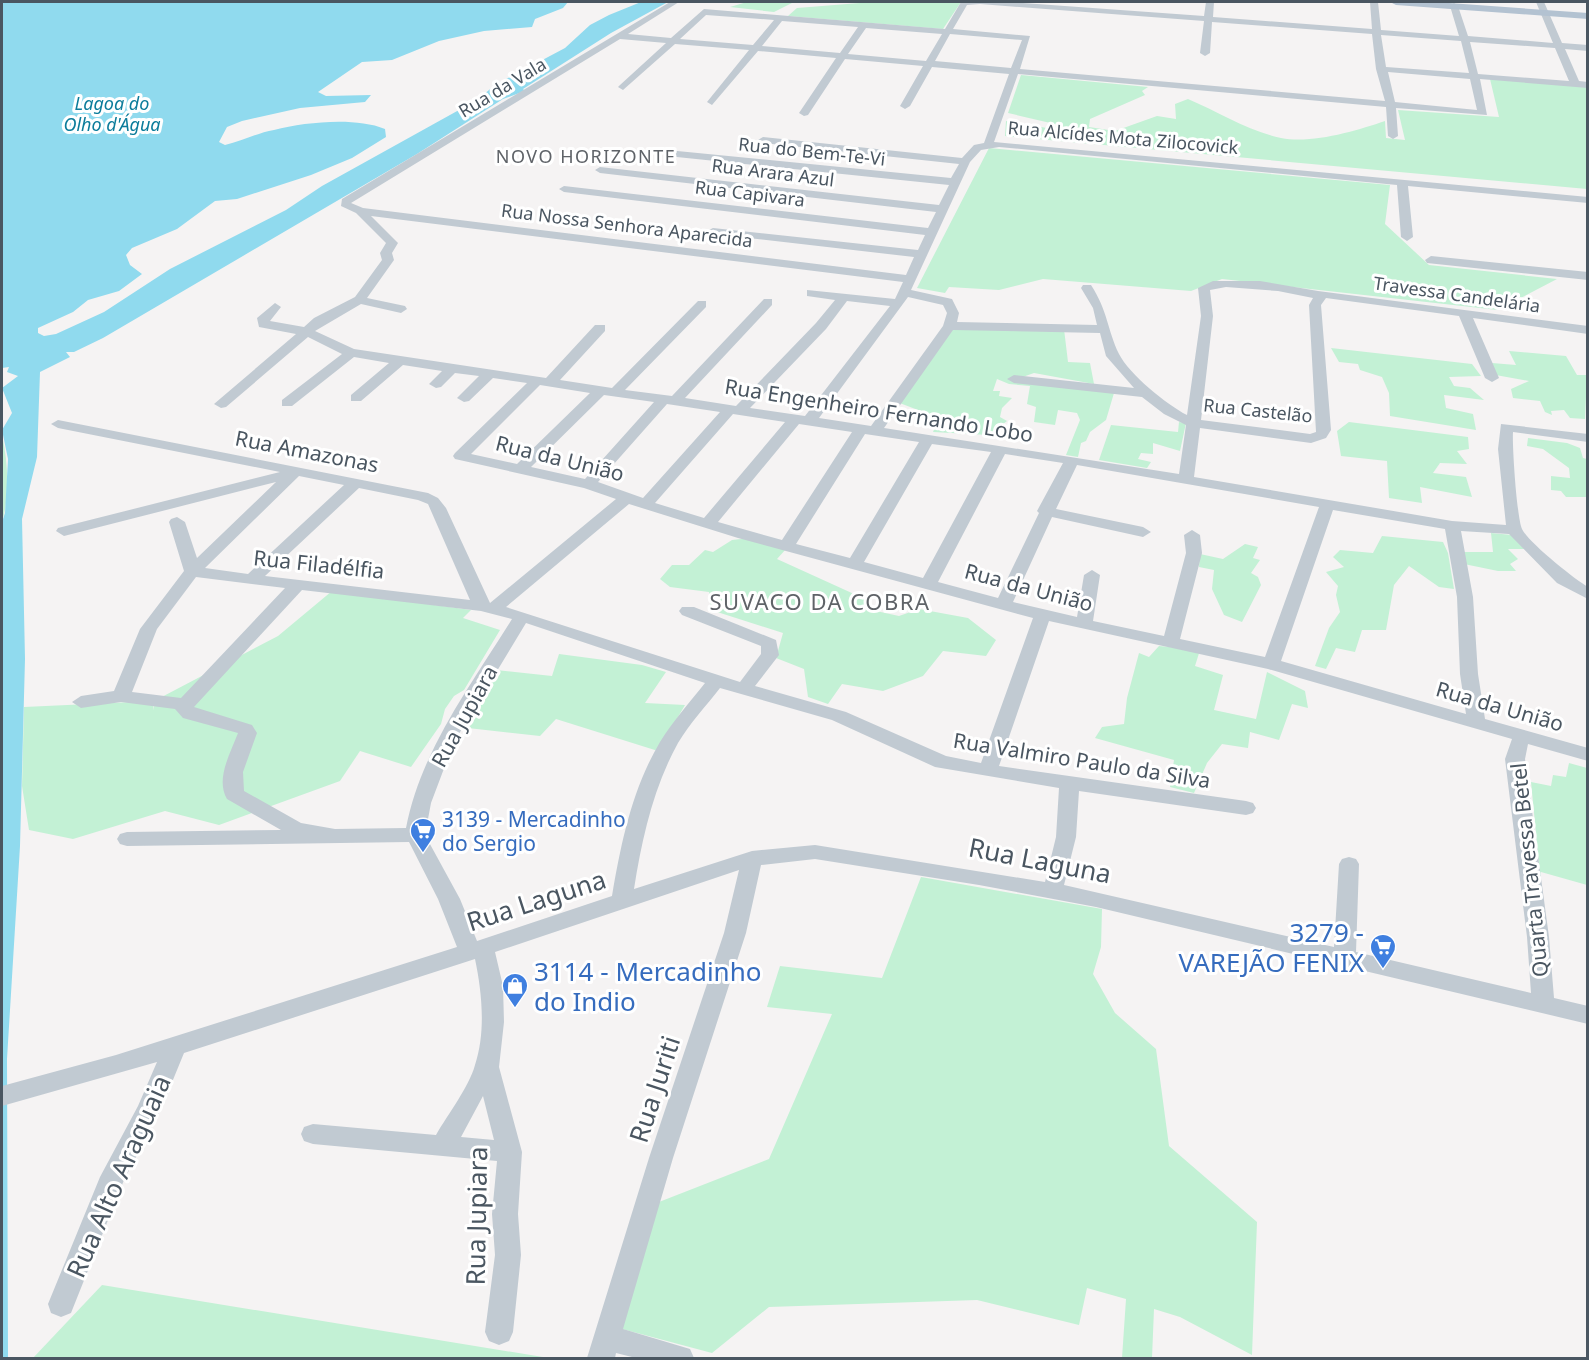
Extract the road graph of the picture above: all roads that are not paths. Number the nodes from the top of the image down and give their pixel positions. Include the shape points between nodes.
1 (675, 2) edge
2 (981, 2) edge
3 (1124, 2) edge
4 (1210, 2) edge
5 (1374, 2) edge
6 (1396, 2) edge
7 (964, 3) edge
8 (1497, 5) edge
9 (1454, 6) junction
10 (1542, 7) edge
11 (1123, 13) junction
12 (1587, 16) edge
13 (780, 17) junction
14 (1208, 19) junction
15 (864, 24) junction
16 (946, 31) junction
17 (1377, 31) junction
18 (619, 36) junction
19 (1465, 39) junction
20 (676, 41) junction
21 (1558, 46) junction
22 (1587, 48) edge
23 (756, 49) junction
24 (1205, 53) dead end
25 (842, 57) junction
26 (928, 64) junction
27 (1382, 69) junction
28 (1014, 71) junction
29 (1474, 75) junction
30 (1575, 84) junction
31 (1587, 85) edge
32 (623, 87) dead end
33 (712, 102) dead end
34 (905, 106) dead end
35 (1391, 106) junction
36 (804, 113) dead end
37 (1393, 136) dead end
38 (763, 140) dead end
39 (988, 145) junction
40 (667, 153) dead end
41 (965, 161) junction
42 (600, 170) dead end
43 (1402, 181) junction
44 (954, 182) junction
45 (564, 189) dead end
46 (1587, 200) edge
47 (346, 201) joint
48 (943, 209) junction
49 (360, 211) junction
50 (712, 231) dead end
51 (932, 232) junction
52 (1407, 237) dead end
53 (921, 254) junction
54 (1431, 260) dead end
55 (1587, 276) edge
56 (909, 279) junction
57 (1087, 288) dead end
58 (811, 292) dead end
59 (1320, 295) junction
60 (844, 297) junction
61 (901, 297) junction
62 (359, 300) junction
63 (768, 302) dead end
64 (702, 304) dead end
65 (275, 307) dead end
66 (401, 309) dead end
67 (1464, 313) junction
68 (949, 326) junction
69 (600, 328) dead end
70 (1102, 329) junction
71 (1587, 330) edge
72 (308, 332) junction
73 (351, 353) junction
74 (400, 360) junction
75 (453, 367) junction
76 (491, 372) junction
77 (1492, 378) dead end
78 (545, 380) junction
79 (1014, 380) dead end
80 (436, 384) dead end
81 (608, 391) junction
82 (1146, 393) junction
83 (356, 398) dead end
84 (464, 398) dead end
85 (670, 400) junction
86 (287, 403) dead end
87 (221, 404) dead end
88 (734, 410) junction
89 (802, 420) junction
90 (1193, 423) junction
91 (58, 424) dead end
92 (868, 430) junction
93 (1587, 438) edge
94 (927, 440) junction
95 (999, 451) junction
96 (1072, 460) junction
97 (522, 468) junction
98 (296, 472) junction
99 (1186, 481) junction
100 (355, 483) junction
101 (588, 484) junction
102 (626, 498) junction
103 (645, 505) junction
104 (1327, 506) junction
105 (1046, 511) junction
106 (177, 522) dead end
107 (708, 524) junction
108 (1452, 525) junction
109 (1514, 530) junction
110 (64, 531) dead end
111 (1143, 532) dead end
112 (1192, 535) dead end
113 (787, 545) junction
114 (855, 562) junction
115 (193, 572) junction
116 (1092, 575) dead end
117 (251, 580) junction
118 (298, 584) junction
119 (928, 584) junction
120 (1587, 594) edge
121 (1003, 604) junction
122 (487, 608) junction
123 (688, 611) dead end
124 (1043, 615) junction
125 (522, 616) junction
126 (1084, 625) junction
127 (1171, 641) junction
128 (1271, 664) junction
129 (716, 681) junction
130 (744, 689) junction
131 (121, 696) junction
132 (81, 702) dead end
133 (184, 704) junction
134 (1476, 722) junction
135 (1523, 737) junction
136 (1587, 755) edge
137 (988, 771) junction
138 (1069, 783) junction
139 (1246, 808) dead end
140 (415, 835) junction
141 (340, 837) junction
142 (127, 839) dead end
143 (752, 858) junction
144 (1349, 864) dead end
145 (1052, 890) junction
146 (622, 901) junction
147 (477, 950) junction
148 (1345, 956) junction
149 (1543, 1004) junction
150 (1587, 1015) edge
151 (175, 1047) junction
152 (487, 1067) junction
153 (2, 1096) edge
154 (313, 1134) dead end
155 (443, 1146) junction
156 (510, 1152) junction
157 (61, 1305) dead end
158 (499, 1332) dead end
159 (604, 1348) edge
160 (680, 1359) edge

1 - 18 street, Rua da Vala
2 - 7 street
2 - 11 street
3 - 11 street
4 - 14 street
5 - 17 street
6 - 9 main road
7 - 16 street
8 - 9 main road
8 - 10 main road
9 - 19 street
10 - 12 main road
10 - 21 street
11 - 14 street
13 - 15 street
13 - 20 street via 711,12 699,15
13 - 23 street
14 - 17 street
14 - 24 street
15 - 16 street
15 - 25 street
16 - 26 street
16 - 28 street via 1027,38
17 - 19 street
17 - 27 street
18 - 20 street
18 - 47 street, Rua da Vala
19 - 21 street
19 - 29 street
20 - 23 street
20 - 32 street
21 - 22 street
21 - 30 street
23 - 25 street
23 - 33 street
25 - 26 street
25 - 36 street
26 - 28 street
26 - 34 street
27 - 29 street
27 - 35 street
28 - 35 street
28 - 39 street
29 - 30 street
29 - 35 street via 1485,112
30 - 31 street
35 - 37 street
38 - 41 street
39 - 41 street, Rua Alcídes Mota Zilocovick via 974,150
39 - 43 street, Rua Alcídes Mota Zilocovick
40 - 44 street, Rua do Bem-Te-Vi
41 - 44 street, Rua Alcídes Mota Zilocovick
42 - 48 street, Rua Arara Azul
43 - 46 street, Rua Alcídes Mota Zilocovick
43 - 52 street
44 - 48 street, Rua Alcídes Mota Zilocovick
45 - 51 street, Rua Capivara
47 - 49 street, Rua Nossa Senhora Aparecida
48 - 51 street, Rua Alcídes Mota Zilocovick
49 - 56 street, Rua Nossa Senhora Aparecida
49 - 62 street via 392,243 386,253 388,260
50 - 53 street
51 - 53 street, Rua Alcídes Mota Zilocovick
53 - 56 street, Rua Alcídes Mota Zilocovick
54 - 55 street
56 - 61 street, Rua Alcídes Mota Zilocovick
57 - 70 street, Rua Castelão via 1099,308
58 - 60 street
59 - 67 street, Travessa Candelária
59 - 90 street, Travessa Candelária via 1288,287 1221,283 1204,288 1207,316
59 - 90 street, Rua Castelão via 1315,305 1324,430 1321,435 1311,439
60 - 61 street
60 - 88 street via 821,326
61 - 68 street via 948,302 953,313
61 - 89 street, Rua Alcídes Mota Zilocovick
62 - 66 street
62 - 72 street via 325,317
63 - 85 street
64 - 81 street
65 - 72 street, Rua Engenheiro Fernando Lobo via 263,318 264,324
67 - 71 street, Travessa Candelária
67 - 77 street
68 - 70 street
68 - 92 street
69 - 78 street
70 - 82 street, Rua Castelão via 1113,356
72 - 73 street, Rua Engenheiro Fernando Lobo
72 - 87 street
73 - 74 street, Rua Engenheiro Fernando Lobo
73 - 86 street
74 - 75 street, Rua Engenheiro Fernando Lobo
74 - 83 street
75 - 76 street, Rua Engenheiro Fernando Lobo
75 - 80 street
76 - 78 street, Rua Engenheiro Fernando Lobo
76 - 84 street
78 - 81 street, Rua Engenheiro Fernando Lobo
78 - 97 street, Rua da União via 460,456
79 - 82 street
81 - 85 street, Rua Engenheiro Fernando Lobo
81 - 97 street
82 - 90 street, Rua Castelão
85 - 88 street, Rua Engenheiro Fernando Lobo
85 - 101 street
88 - 89 street, Rua Engenheiro Fernando Lobo
88 - 103 street
89 - 92 street, Rua Engenheiro Fernando Lobo
89 - 107 street, Rua Alcídes Mota Zilocovick
90 - 99 street
91 - 98 street, Rua Amazonas
92 - 94 street, Rua Engenheiro Fernando Lobo
92 - 113 street
93 - 109 street via 1506,427
94 - 95 street, Rua Engenheiro Fernando Lobo
94 - 114 street
95 - 96 street, Rua Engenheiro Fernando Lobo
95 - 119 street
96 - 99 street, Rua Engenheiro Fernando Lobo
96 - 105 street
97 - 101 street, Rua da União
98 - 100 street, Rua Amazonas
98 - 110 street
98 - 115 street
99 - 104 street, Rua Engenheiro Fernando Lobo
100 - 117 street
100 - 122 street, Rua Amazonas via 411,492 433,501
101 - 102 street, Rua da União
102 - 103 street, Rua da União
102 - 122 street
103 - 107 street, Rua da União
104 - 108 street, Rua Engenheiro Fernando Lobo
104 - 128 street
105 - 111 street
105 - 121 street
106 - 115 street
107 - 113 street, Rua da União
108 - 109 street, Rua Engenheiro Fernando Lobo
108 - 134 street via 1465,597
109 - 120 street via 1563,579
112 - 127 street via 1194,553
113 - 114 street, Rua da União
114 - 119 street, Rua da União
115 - 117 street, Rua Filadélfia
115 - 131 street via 153,621
116 - 126 street
117 - 118 street, Rua Filadélfia
118 - 122 street, Rua Filadélfia
118 - 133 street
119 - 121 street, Rua da União
121 - 124 street, Rua da União
122 - 125 street, Rua Valmiro Paulo da Silva
123 - 130 street via 770,644 770,655
124 - 126 street, Rua da União
124 - 137 street
125 - 129 street, Rua Valmiro Paulo da Silva
125 - 140 street, Rua Jupiara via 445,742 422,803
126 - 127 street, Rua da União
127 - 128 street, Rua da União
128 - 134 street, Rua da União
129 - 130 street, Rua Valmiro Paulo da Silva
129 - 146 street via 668,745 653,779 632,844
130 - 137 street, Rua Valmiro Paulo da Silva via 839,716 942,762
131 - 132 street
131 - 133 street
133 - 141 street via 184,710 190,714 248,733 232,772 234,794 296,829
134 - 135 street, Rua da União
135 - 136 street, Rua da União
135 - 149 street, Quarta Travessa Betel via 1515,759
137 - 138 street, Rua Valmiro Paulo da Silva
138 - 139 street, Rua Valmiro Paulo da Silva
138 - 145 street via 1067,835
140 - 141 street
140 - 147 street, Rua Jupiara
141 - 142 street
143 - 145 street, Rua Laguna via 815,852
143 - 146 street, Rua Laguna
143 - 159 street, Rua Juriti via 735,933
144 - 148 street
145 - 148 street, Rua Laguna
146 - 147 street, Rua Laguna
147 - 151 street, Rua Laguna
147 - 152 street, Rua Jupiara via 492,986 493,1022
148 - 149 street, Rua Laguna
149 - 150 street, Rua Laguna
151 - 153 street, Rua Laguna
151 - 157 street, Rua Alto Araguaia via 149,1109 113,1177
152 - 155 street, Rua Jupiara
152 - 156 street, Rua Jupiara
154 - 155 street
155 - 156 street
156 - 158 street, Rua Jupiara via 507,1255
159 - 160 street

